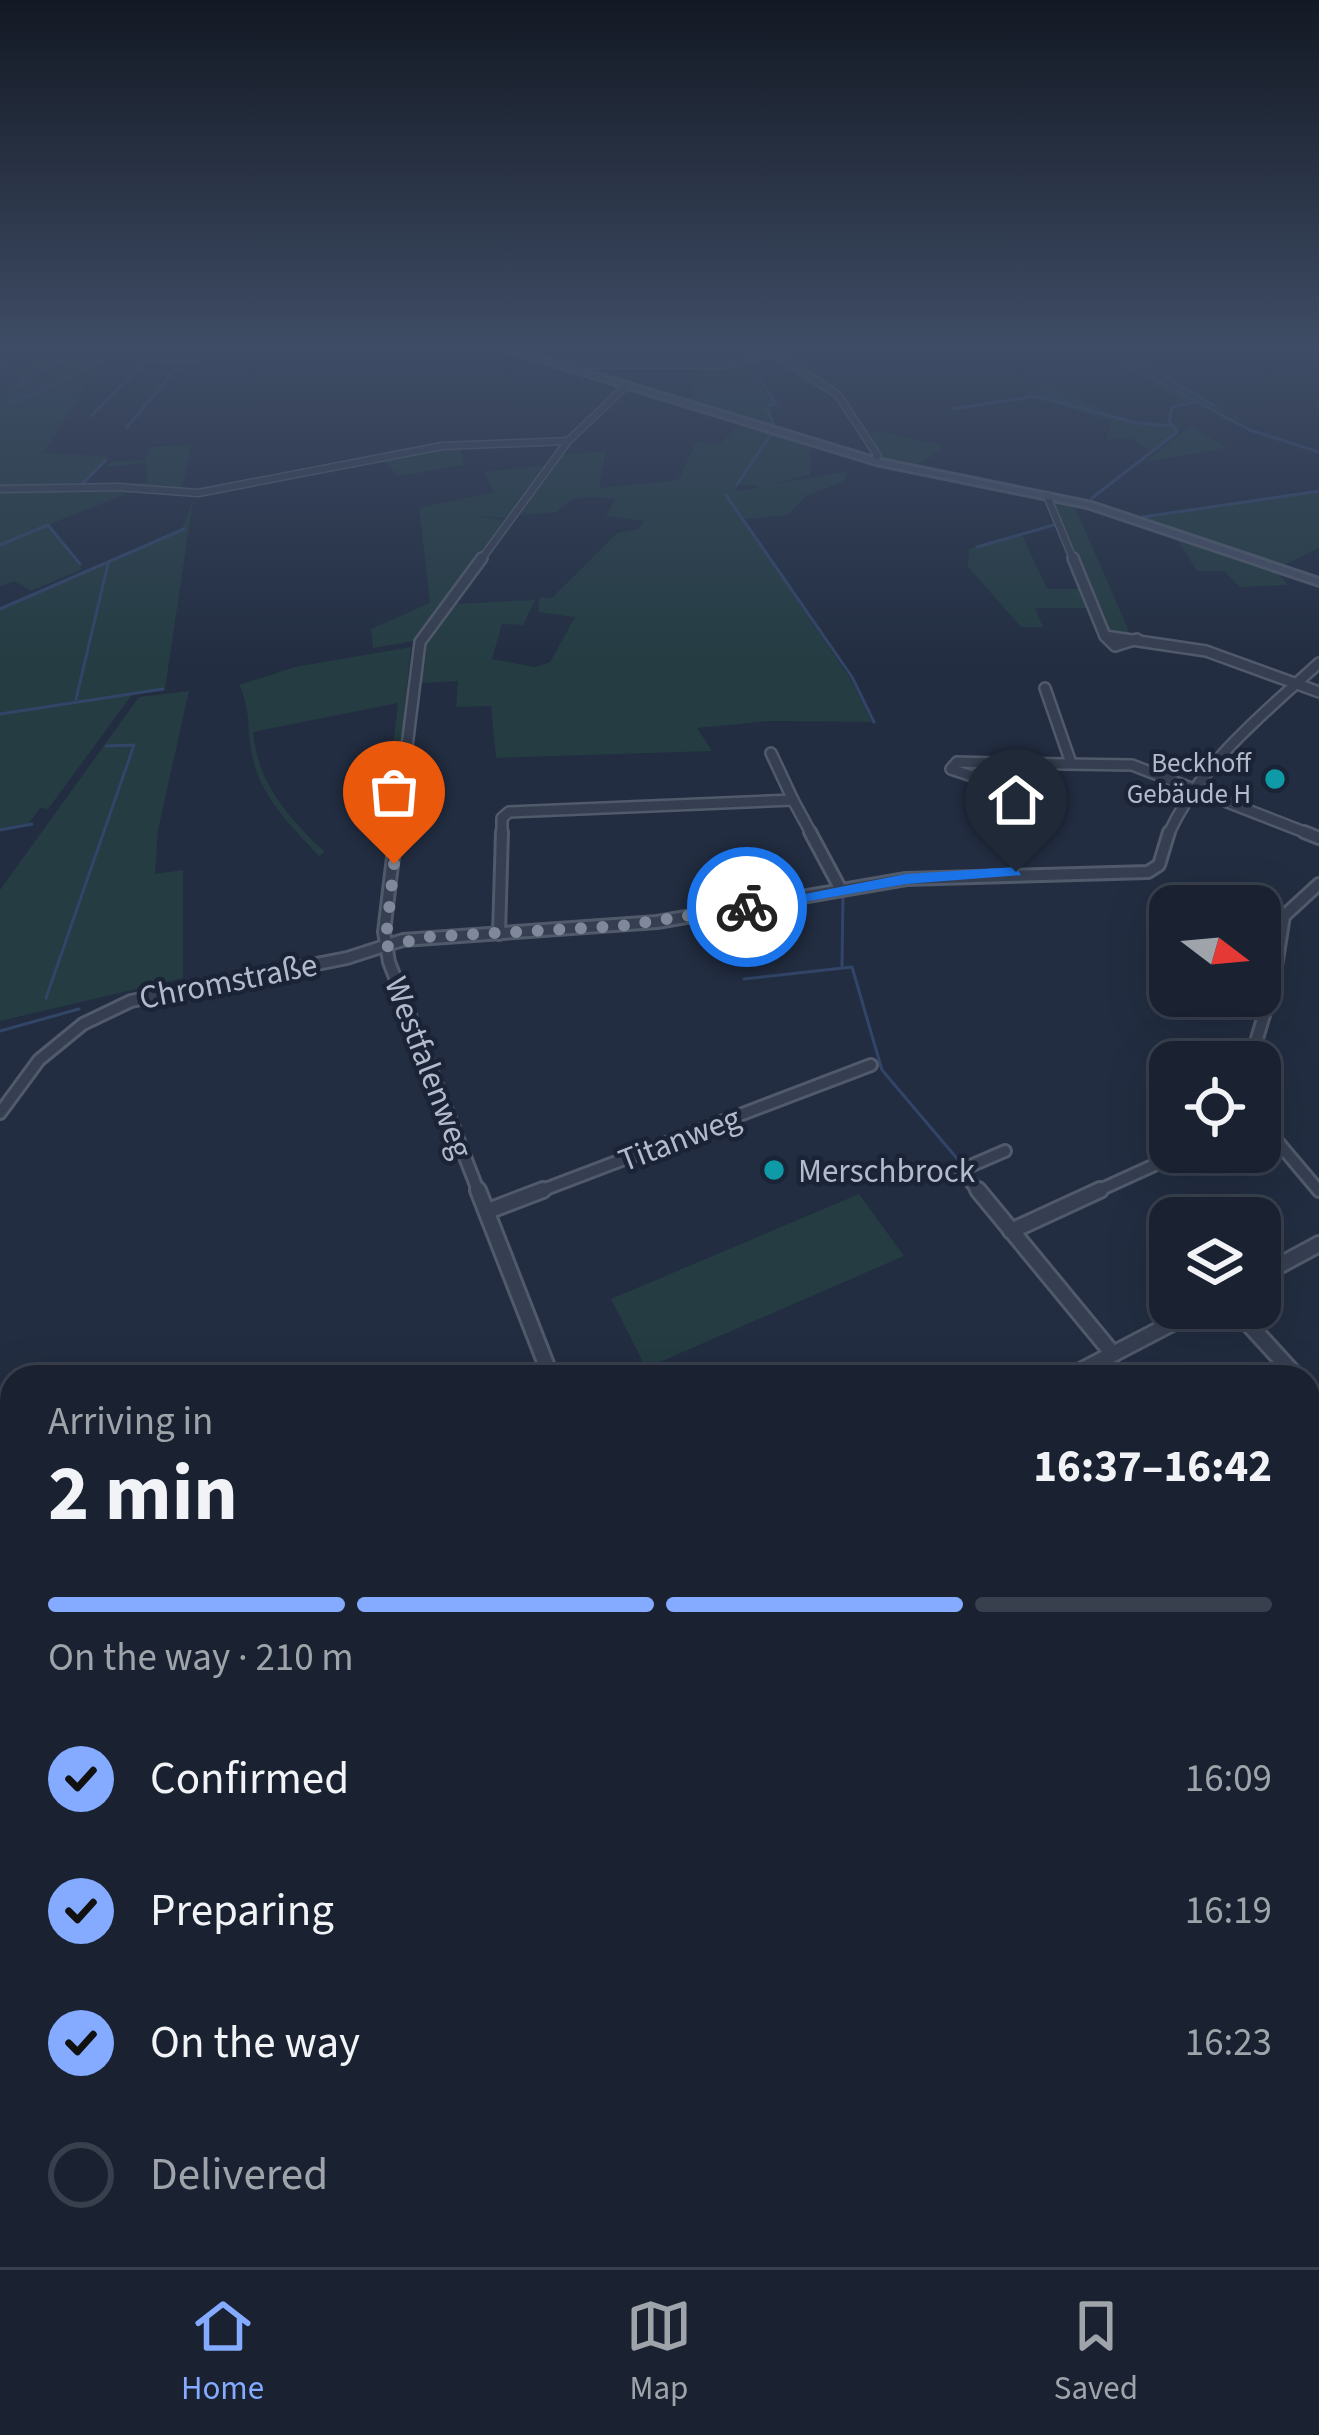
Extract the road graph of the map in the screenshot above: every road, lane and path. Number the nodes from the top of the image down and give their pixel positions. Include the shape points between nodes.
1 (399, 455) edge
2 (558, 455) edge
3 (853, 455) edge
4 (877, 455) edge
5 (874, 461) junction
6 (0, 489) edge
7 (1047, 496) junction
8 (1319, 582) edge
9 (1319, 663) edge
10 (1297, 684) junction
11 (1045, 688) dead end
12 (1319, 692) edge
13 (771, 753) dead end
14 (994, 762) dead end
15 (1071, 763) junction
16 (1192, 784) junction
17 (793, 800) junction
18 (1319, 838) edge
19 (1319, 884) edge
20 (840, 889) junction
21 (499, 934) junction
22 (385, 947) junction
23 (1256, 1041) edge
24 (871, 1065) dead end
25 (0, 1113) edge
26 (1281, 1145) edge
27 (1005, 1150) dead end
28 (1149, 1168) edge
29 (1319, 1191) edge
30 (488, 1211) junction
31 (1011, 1231) junction
32 (1319, 1244) edge
33 (1281, 1265) edge
34 (1161, 1329) edge
35 (1253, 1329) edge
36 (1113, 1354) junction
37 (546, 1365) edge
38 (1092, 1365) edge
39 (1286, 1365) edge

1 - 6 street via 198,493
2 - 22 street, Westfalenweg via 420,642
3 - 5 main road
4 - 5 street
5 - 7 main road
7 - 8 main road
7 - 10 street via 1105,636 1207,651
9 - 10 street
10 - 12 street
10 - 16 street
11 - 15 street
13 - 17 street
14 - 15 street
15 - 16 street via 1132,764
16 - 18 street
16 - 20 street, Chromstraße via 1156,869 1009,872
17 - 20 street
17 - 21 street via 509,812 502,818
19 - 23 street via 1285,916
20 - 21 street, Chromstraße via 657,922
21 - 22 street, Chromstraße
22 - 25 street, Chromstraße via 121,1001 55,1046
22 - 30 street, Westfalenweg
24 - 30 street, Titanweg
26 - 29 street
27 - 31 street via 961,1170
28 - 31 street
30 - 37 street, Westfalenweg
31 - 36 street
32 - 33 street
34 - 36 street
35 - 39 street
36 - 38 street

